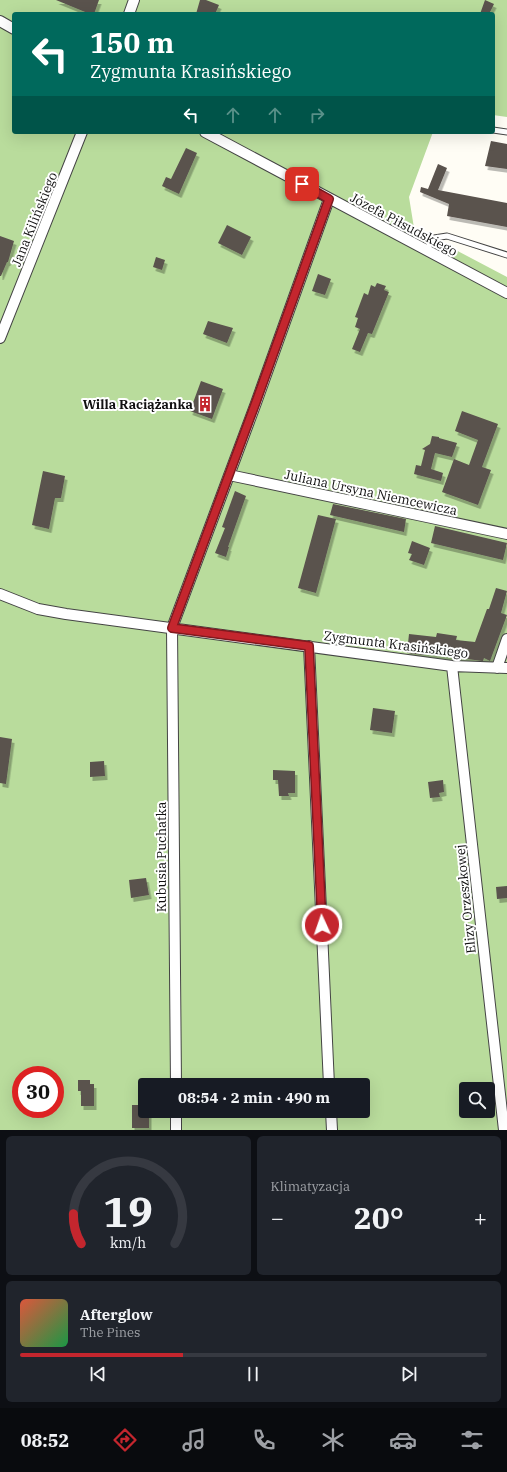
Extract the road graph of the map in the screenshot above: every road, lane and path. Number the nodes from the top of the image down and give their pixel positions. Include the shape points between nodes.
1 (134, 0) edge
2 (129, 12) edge
3 (0, 21) edge
4 (12, 28) edge
5 (495, 130) edge
6 (507, 132) edge
7 (81, 134) edge
8 (209, 134) edge
9 (329, 199) junction
10 (426, 250) junction
11 (507, 255) edge
12 (507, 292) edge
13 (0, 338) edge
14 (229, 475) junction
15 (507, 534) edge
16 (0, 594) edge
17 (172, 628) junction
18 (507, 639) edge
19 (309, 646) junction
20 (452, 666) junction
21 (502, 668) edge
22 (176, 1078) edge
23 (330, 1078) edge
24 (176, 1118) edge
25 (331, 1118) edge
26 (176, 1130) edge
27 (332, 1130) edge
28 (504, 1130) edge

1 - 2 street
3 - 4 street
5 - 6 lane
7 - 13 street, Jana Kilińskiego
8 - 9 street, Józefa Piłsudskiego
9 - 10 street, Józefa Piłsudskiego
9 - 14 street
10 - 11 lane via 434,238 447,236
10 - 12 street, Józefa Piłsudskiego
14 - 15 street, Juliana Ursyna Niemcewicza
14 - 17 street
16 - 17 street, Zygmunta Krasińskiego via 38,609
17 - 19 street, Zygmunta Krasińskiego
17 - 22 street, Kubusia Puchatka
18 - 21 street
19 - 20 street, Zygmunta Krasińskiego
19 - 23 street
20 - 21 street, Zygmunta Krasińskiego
20 - 28 street, Elizy Orzeszkowej
24 - 26 street
25 - 27 street

